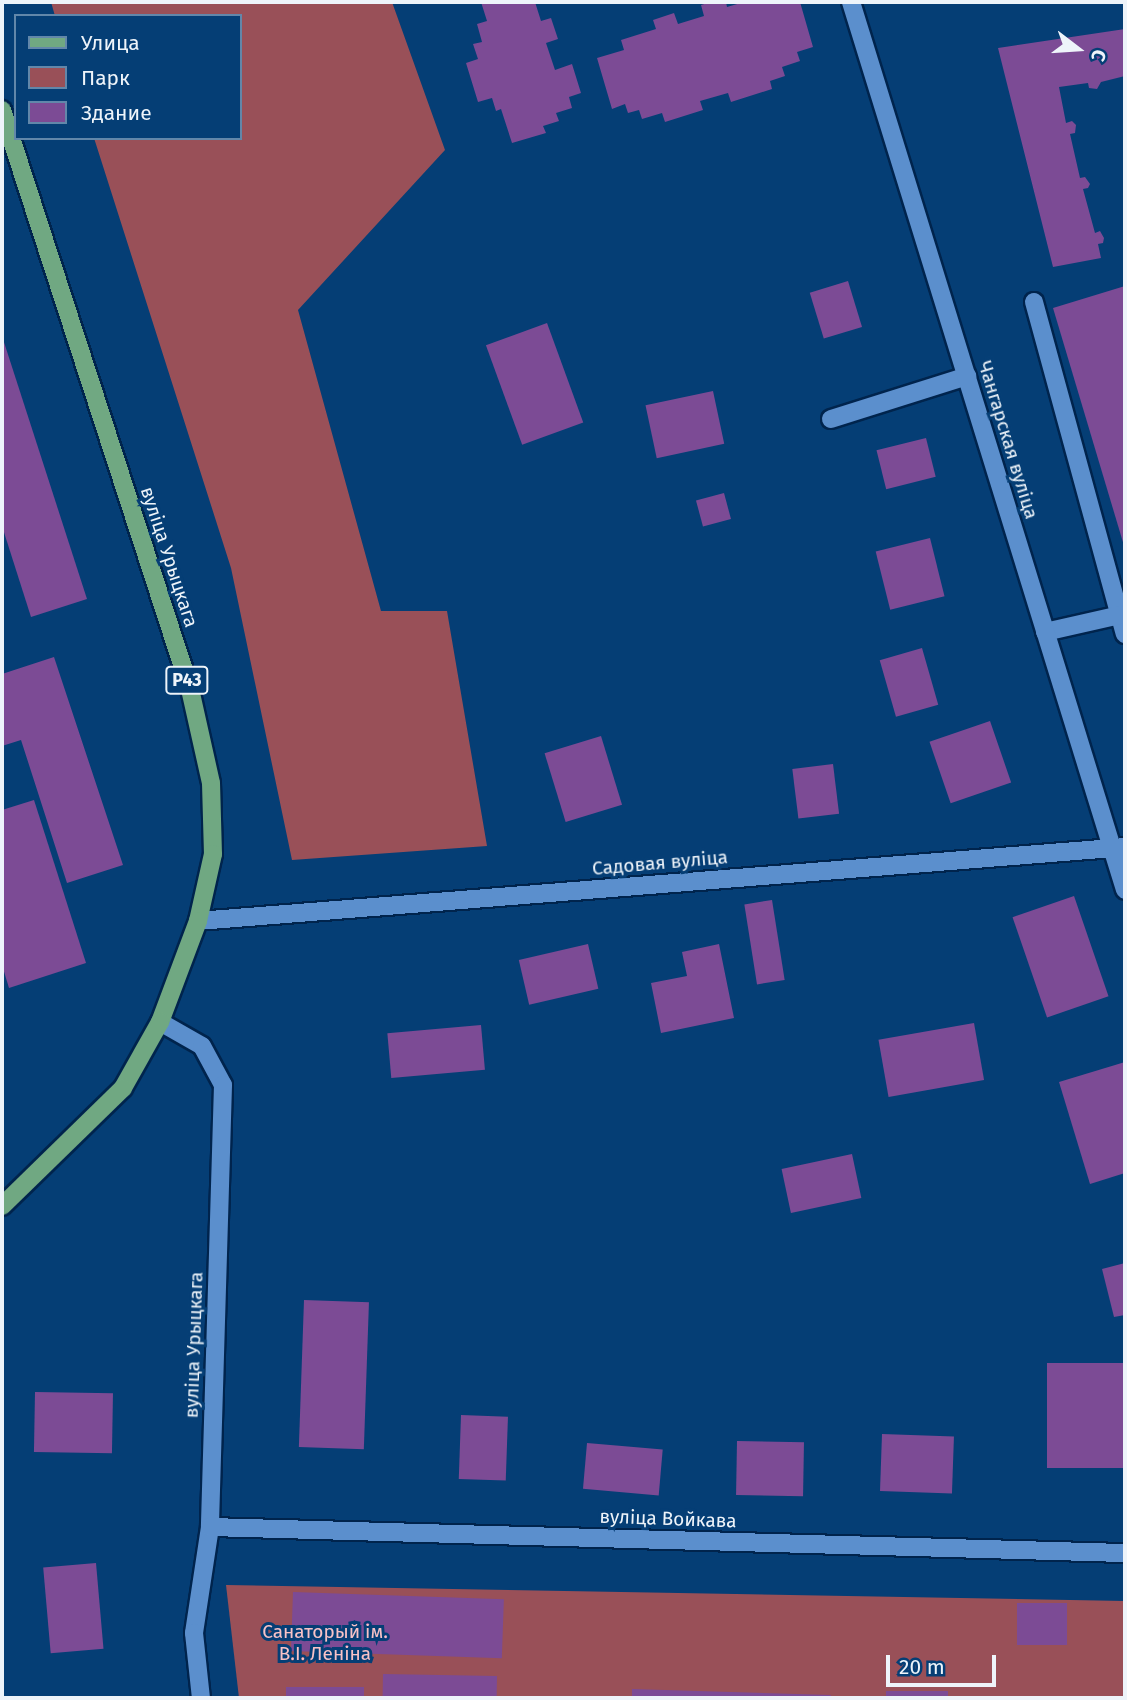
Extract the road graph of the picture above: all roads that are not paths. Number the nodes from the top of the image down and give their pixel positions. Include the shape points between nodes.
1 (851, 2) edge
2 (2, 110) edge
3 (1034, 302) dead end
4 (967, 376) junction
5 (831, 419) dead end
6 (1120, 615) junction
7 (1045, 632) junction
8 (1125, 634) edge
9 (1118, 847) edge
10 (1125, 890) edge
11 (198, 922) junction
12 (160, 1022) junction
13 (2, 1206) edge
14 (210, 1527) junction
15 (1125, 1553) edge
16 (201, 1698) edge

1 - 4 street, Чангарская вуліца
2 - 11 main road, вуліца Урыцкага / Р43 via 190,688 211,783 213,854
3 - 6 street
4 - 5 street
4 - 7 street, Чангарская вуліца
6 - 7 street
6 - 8 street
7 - 9 street, Чангарская вуліца
9 - 10 street, Чангарская вуліца
9 - 11 street, Садовая вуліца
11 - 12 main road, вуліца Урыцкага / Р43
12 - 13 main road, вуліца Урыцкага / Р43 via 123,1088
12 - 14 street, вуліца Урыцкага via 202,1046 223,1086
14 - 15 street, вуліца Войкава
14 - 16 street, вуліца Урыцкага via 194,1633

